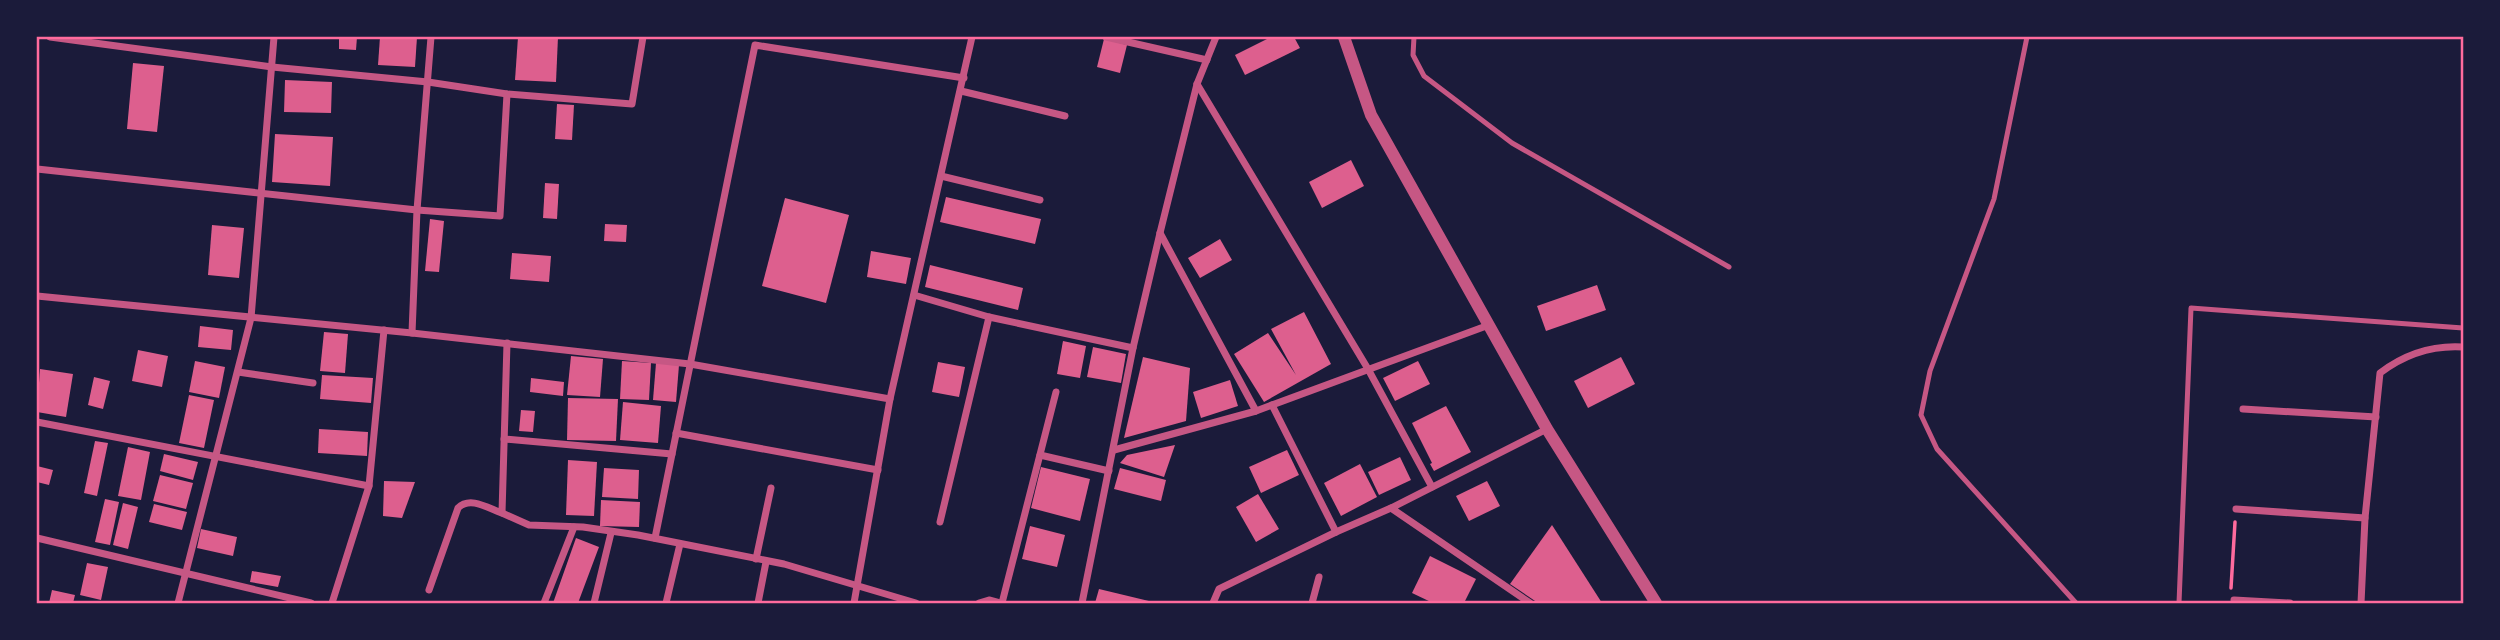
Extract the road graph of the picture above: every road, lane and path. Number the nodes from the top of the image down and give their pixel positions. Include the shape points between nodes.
1 (50, 37) edge
2 (274, 37) edge
3 (431, 37) edge
4 (643, 37) edge
5 (972, 37) edge
6 (1106, 37) edge
7 (1216, 37) edge
8 (1345, 37) edge
9 (1414, 37) edge
10 (2027, 37) edge
11 (755, 41) edge
12 (1207, 60) junction
13 (272, 67) junction
14 (964, 78) junction
15 (428, 82) junction
16 (1197, 84) junction
17 (961, 91) junction
18 (508, 93) junction
19 (1065, 116) dead end
20 (37, 169) edge
21 (941, 176) junction
22 (260, 192) junction
23 (1040, 200) dead end
24 (416, 210) junction
25 (1160, 233) junction
26 (1730, 267) dead end
27 (914, 295) junction
28 (37, 296) edge
29 (989, 317) junction
30 (251, 318) junction
31 (1490, 325) junction
32 (2463, 328) edge
33 (384, 330) junction
34 (412, 332) junction
35 (507, 343) junction
36 (2463, 347) edge
37 (1133, 348) junction
38 (690, 364) junction
39 (1368, 369) junction
40 (238, 372) junction
41 (313, 383) dead end
42 (1056, 393) dead end
43 (890, 399) junction
44 (1272, 405) junction
45 (2244, 409) dead end
46 (1256, 411) junction
47 (2376, 417) junction
48 (37, 422) edge
49 (1547, 429) junction
50 (676, 433) junction
51 (504, 439) junction
52 (1114, 450) junction
53 (672, 454) junction
54 (1040, 455) junction
55 (218, 456) junction
56 (878, 470) junction
57 (1109, 471) junction
58 (369, 486) junction
59 (1432, 487) junction
60 (771, 488) dead end
61 (1391, 509) junction
62 (2236, 509) joint
63 (502, 513) junction
64 (2365, 518) junction
65 (940, 523) dead end
66 (574, 527) junction
67 (1336, 532) junction
68 (611, 533) junction
69 (37, 538) edge
70 (655, 538) junction
71 (680, 544) junction
72 (756, 559) junction
73 (766, 562) junction
74 (186, 573) junction
75 (1319, 577) dead end
76 (857, 587) junction
77 (429, 590) dead end
78 (2234, 600) joint
79 (1653, 602) edge
80 (178, 603) edge
81 (311, 603) edge
82 (332, 603) edge
83 (544, 603) edge
84 (594, 603) edge
85 (666, 603) edge
86 (758, 603) edge
87 (854, 603) edge
88 (916, 603) edge
89 (979, 603) edge
90 (1001, 603) edge
91 (1082, 603) edge
92 (1213, 603) edge
93 (1312, 603) edge
94 (1530, 603) edge
95 (2076, 603) edge
96 (2179, 603) edge
97 (2290, 603) edge
98 (2361, 603) edge

1 - 13 street
2 - 13 street
3 - 15 street
4 - 18 street via 632,104
5 - 14 street
6 - 12 street
7 - 12 street
8 - 31 street via 1371,115
9 - 26 lane via 1413,55 1424,76 1512,143
10 - 95 lane via 1994,199 1930,371 1920,415 1937,449
11 - 14 street
11 - 38 street
12 - 16 street
13 - 15 street
13 - 22 street
14 - 17 street
15 - 18 street
15 - 24 street
16 - 25 street
16 - 39 street
17 - 19 street
17 - 21 street
18 - 24 street via 500,216
20 - 22 street
21 - 23 street
21 - 27 street
22 - 24 street
22 - 30 street
24 - 34 street
25 - 37 street
25 - 46 street
27 - 29 street
27 - 43 street
28 - 30 street
29 - 37 street
29 - 65 street
30 - 33 street
30 - 40 street
31 - 39 street
31 - 49 street
32 - 96 lane via 2191,308
33 - 34 street
33 - 58 street
34 - 35 street
35 - 38 street
35 - 51 street
36 - 47 street via 2414,353 2380,373
37 - 52 street
38 - 43 street
38 - 50 street
39 - 44 street
39 - 59 street
40 - 41 street
40 - 55 street
42 - 54 street
43 - 56 street
44 - 46 street
44 - 67 street
45 - 47 street
46 - 52 street
47 - 64 street
48 - 55 street
49 - 59 street
49 - 79 street
50 - 53 street
50 - 56 street
51 - 53 street
51 - 63 street
52 - 57 street
53 - 70 street
54 - 57 street
54 - 90 street
55 - 58 street
55 - 74 street
56 - 76 street
57 - 91 street
58 - 82 street
59 - 61 street
60 - 72 street
61 - 67 street
61 - 94 street
62 - 64 street
62 - 78 path
63 - 66 street via 529,525
63 - 77 street via 469,502 458,508
64 - 98 street
66 - 68 street
66 - 83 street
67 - 92 street via 1219,589
68 - 70 street
68 - 84 street
69 - 74 street
70 - 71 street
71 - 72 street
71 - 85 street
72 - 73 street
73 - 76 street
73 - 86 street
74 - 80 street
74 - 81 street
75 - 93 street
76 - 87 street
76 - 88 street
78 - 97 street
89 - 90 street

